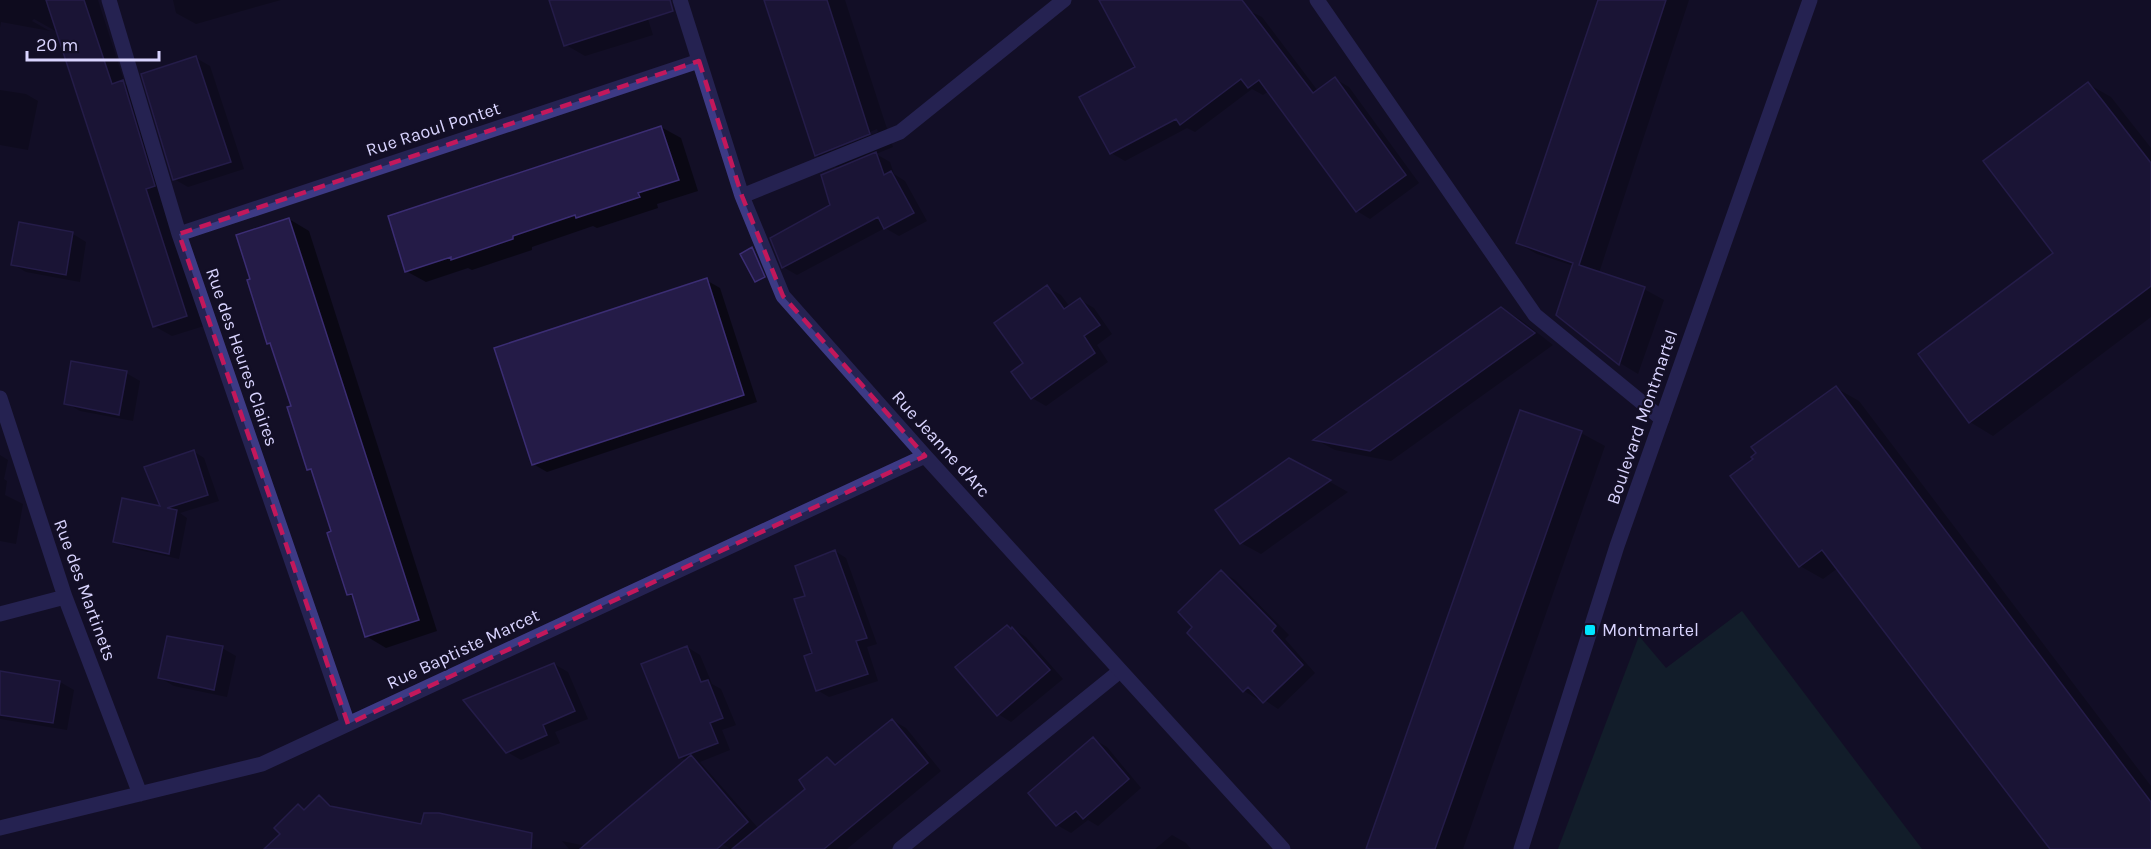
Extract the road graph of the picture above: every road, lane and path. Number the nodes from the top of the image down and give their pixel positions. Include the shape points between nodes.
1 (109, 0) edge
2 (680, 0) edge
3 (1064, 0) edge
4 (1317, 0) edge
5 (1810, 0) edge
6 (699, 61) junction
7 (742, 196) junction
8 (179, 234) junction
9 (0, 398) edge
10 (1662, 419) junction
11 (925, 456) junction
12 (65, 597) junction
13 (0, 614) edge
14 (1120, 671) junction
15 (348, 724) junction
16 (140, 794) junction
17 (0, 828) edge
18 (900, 849) edge
19 (1283, 849) edge
20 (1521, 849) edge

1 - 8 street, Rue des Heures Claires
2 - 6 street, Rue Jeanne d'Arc
3 - 7 street via 900,132
4 - 10 street via 1535,315
5 - 10 street, Boulevard Montmartel
6 - 7 street, Rue Jeanne d'Arc
6 - 8 street, Rue Raoul Pontet
7 - 11 street, Rue Jeanne d'Arc via 783,296
8 - 15 street, Rue des Heures Claires
9 - 12 street, Rue des Martinets
10 - 20 street, Boulevard Montmartel
11 - 14 street, Rue Jeanne d'Arc
11 - 15 street, Rue Baptiste Marcet
12 - 13 street
12 - 16 street, Rue des Martinets
14 - 18 street
14 - 19 street, Rue Jeanne d'Arc
15 - 16 street, Rue Baptiste Marcet via 262,764
16 - 17 street, Rue Baptiste Marcet

